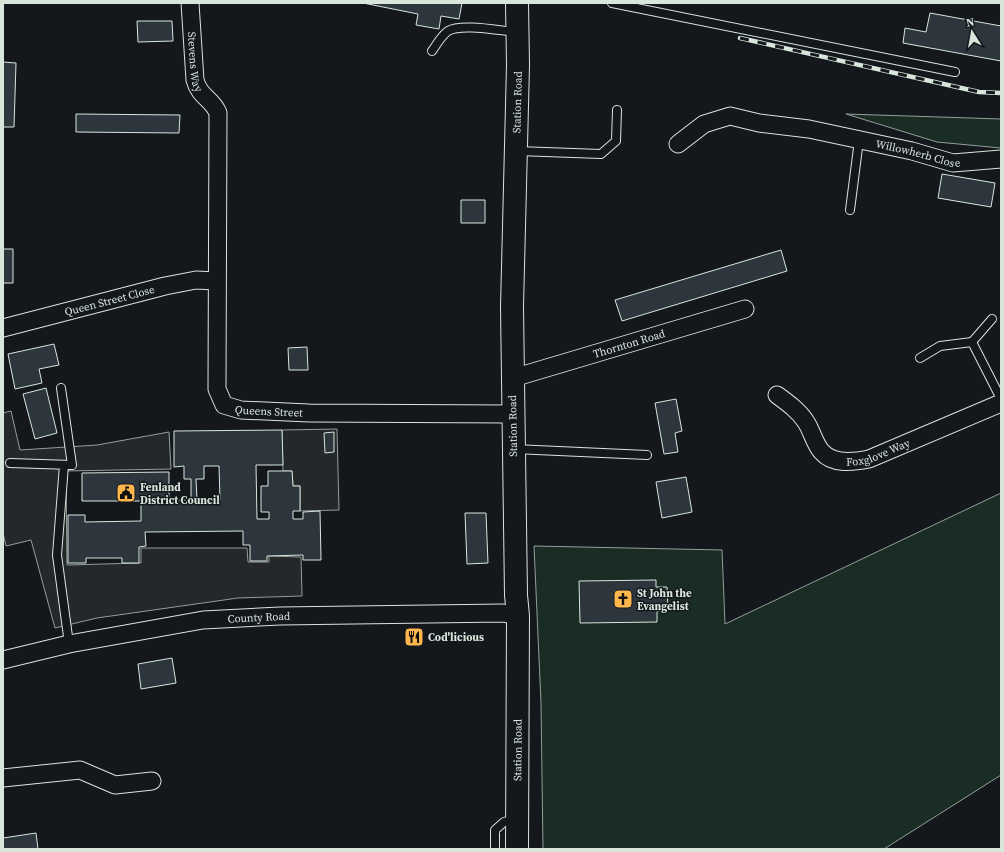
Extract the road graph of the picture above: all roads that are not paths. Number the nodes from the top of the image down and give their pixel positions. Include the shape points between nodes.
1 (190, 3) edge
2 (517, 3) edge
3 (612, 3) edge
4 (518, 32) junction
5 (432, 51) dead end
6 (955, 72) dead end
7 (617, 110) dead end
8 (218, 113) joint
9 (859, 140) junction
10 (678, 144) dead end
11 (516, 151) junction
12 (1001, 159) edge
13 (850, 210) dead end
14 (216, 280) junction
15 (745, 309) dead end
16 (992, 319) dead end
17 (3, 328) edge
18 (972, 342) junction
19 (920, 358) dead end
20 (513, 378) junction
21 (61, 388) dead end
22 (777, 395) dead end
23 (1001, 399) edge
24 (1001, 403) edge
25 (513, 414) junction
26 (513, 448) junction
27 (646, 455) dead end
28 (10, 463) dead end
29 (64, 465) junction
30 (518, 616) junction
31 (69, 644) junction
32 (3, 660) edge
33 (3, 778) edge
34 (152, 781) dead end
35 (517, 819) junction
36 (495, 849) edge
37 (517, 849) edge

1 - 8 street, Stevens Way via 195,80 198,90 215,106
2 - 4 main road, Station Road
3 - 6 lane
4 - 5 lane via 462,28 449,31
4 - 11 main road, Station Road
7 - 11 lane via 616,141 600,154
8 - 14 street, Queens Street
9 - 10 street, Willowherb Close via 730,116 704,124
9 - 12 street, Willowherb Close via 912,151 952,163
9 - 13 lane
11 - 20 main road, Station Road
14 - 17 street, Queen Street Close via 196,280 164,286
14 - 25 street, Queens Street via 217,389 224,405 241,410 310,413
15 - 20 street, Thornton Road
16 - 18 lane
18 - 19 lane via 940,346
18 - 23 lane
20 - 25 main road, Station Road
21 - 29 lane via 72,465
22 - 24 street, Foxglove Way via 794,407 806,422 822,452 833,460 854,462 869,459
25 - 26 main road, Station Road
26 - 27 lane
26 - 30 main road, Station Road
28 - 29 lane
29 - 31 lane via 57,555
30 - 31 street, County Road via 280,616 203,620
30 - 35 main road, Station Road
31 - 32 street, County Road
33 - 34 street via 80,770 115,785
35 - 36 lane via 504,822 495,830
35 - 37 main road, Station Road

